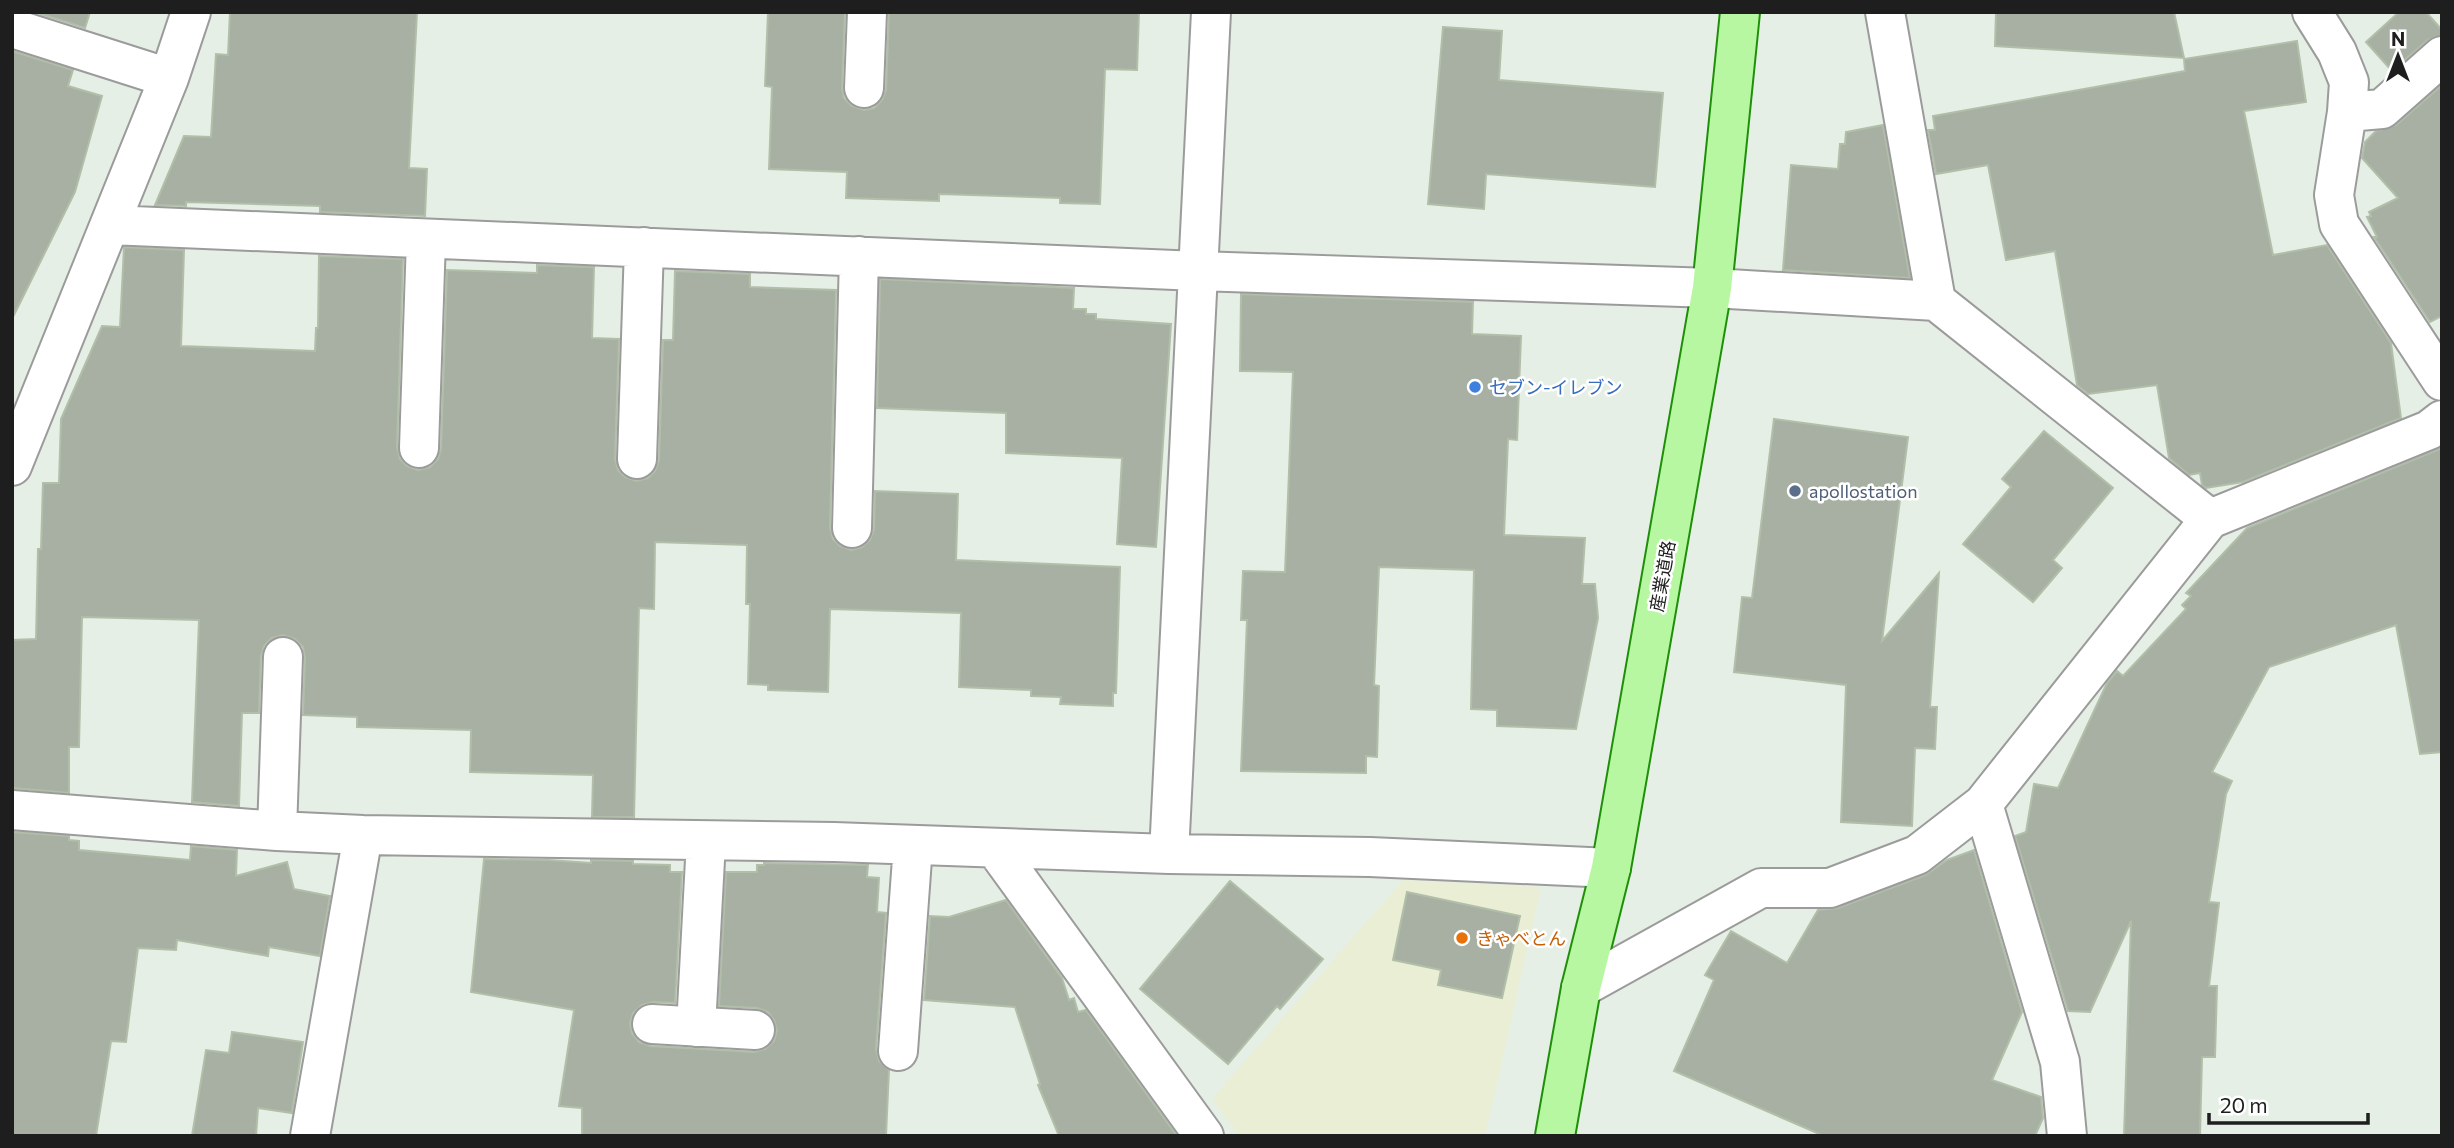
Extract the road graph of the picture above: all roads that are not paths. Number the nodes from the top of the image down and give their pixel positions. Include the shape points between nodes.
1 (191, 12) edge
2 (867, 12) edge
3 (1211, 12) edge
4 (1740, 12) edge
5 (1885, 12) edge
6 (2312, 12) edge
7 (12, 28) edge
8 (2442, 57) edge
9 (169, 78) junction
10 (864, 88) dead end
11 (2347, 112) junction
12 (110, 225) junction
13 (426, 239) junction
14 (644, 247) junction
15 (859, 256) junction
16 (1199, 271) junction
17 (1712, 288) junction
18 (1936, 302) junction
19 (2442, 381) edge
20 (2442, 420) edge
21 (419, 447) dead end
22 (637, 459) dead end
23 (12, 466) edge
24 (2210, 519) junction
25 (852, 528) dead end
26 (283, 657) dead end
27 (1983, 804) junction
28 (12, 810) edge
29 (277, 831) junction
30 (363, 835) junction
31 (706, 841) junction
32 (914, 845) junction
33 (995, 848) junction
34 (1169, 854) junction
35 (1611, 868) junction
36 (1581, 988) junction
37 (652, 1024) dead end
38 (696, 1027) junction
39 (755, 1030) dead end
40 (898, 1051) dead end
41 (310, 1136) edge
42 (1204, 1136) edge
43 (1555, 1136) edge
44 (2067, 1136) edge

1 - 9 street
2 - 10 street
3 - 16 street
4 - 17 main road, 産業道路
5 - 18 street
6 - 11 street via 2349,82
7 - 9 street
8 - 11 street via 2382,109
9 - 12 street
11 - 19 street via 2334,195 2339,224
12 - 13 street
12 - 23 street
13 - 14 street
13 - 21 street
14 - 15 street
14 - 22 street
15 - 16 street
15 - 25 street
16 - 17 street
16 - 34 street
17 - 18 street
17 - 35 main road, 産業道路
18 - 24 street
20 - 24 street via 2429,430
24 - 27 street
26 - 29 street
27 - 36 street via 1917,855 1830,888 1761,888
27 - 44 street via 2060,1062
28 - 29 street
29 - 30 street
30 - 31 street
30 - 41 street
31 - 32 street
31 - 38 street
32 - 33 street
32 - 40 street
33 - 34 street
33 - 42 street
34 - 35 street
35 - 36 main road, 産業道路
36 - 43 main road, 産業道路
37 - 38 street
38 - 39 street

